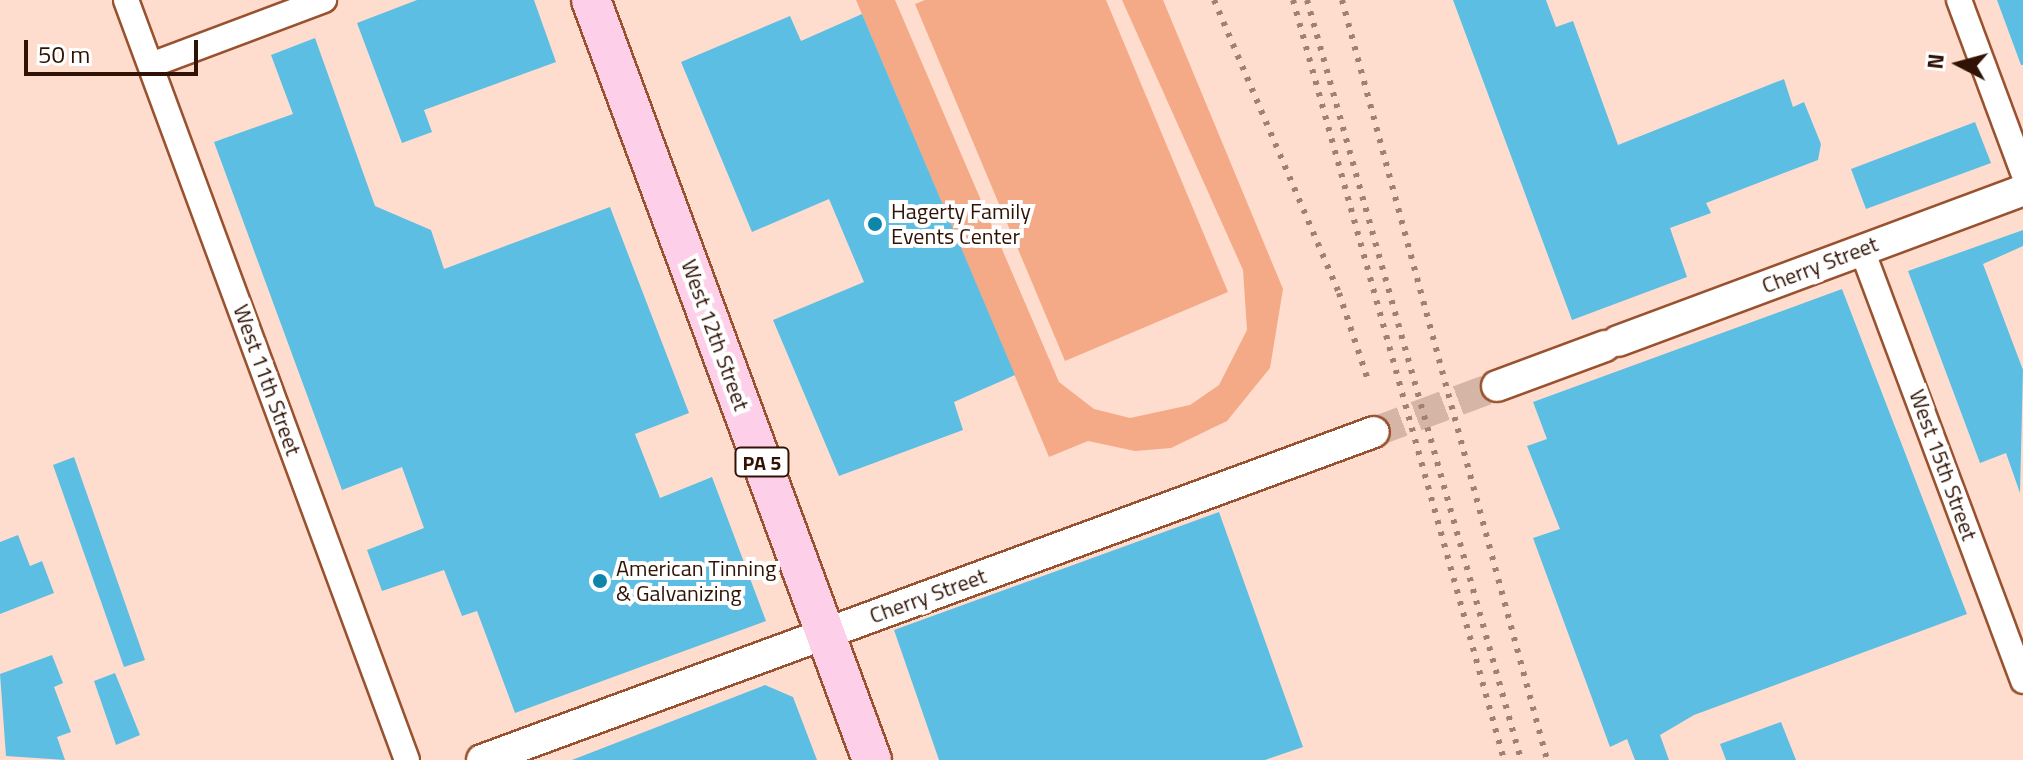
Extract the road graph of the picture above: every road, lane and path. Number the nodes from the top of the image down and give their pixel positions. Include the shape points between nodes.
1 (126, 0) edge
2 (324, 0) edge
3 (591, 0) edge
4 (1959, 0) edge
5 (151, 65) junction
6 (2023, 172) edge
7 (2023, 190) edge
8 (1862, 250) junction
9 (1497, 386) tunnel mouth
10 (1374, 432) tunnel mouth
11 (825, 633) junction
12 (2023, 681) edge
13 (407, 760) edge
14 (482, 760) edge
15 (872, 760) edge

1 - 5 street, West 11th Street
2 - 5 street
3 - 11 main road, West 12th Street / PA 5
4 - 6 street
5 - 13 street, West 11th Street
7 - 8 street, Cherry Street
8 - 9 street, Cherry Street
8 - 12 street, West 15th Street
10 - 11 street, Cherry Street
11 - 14 street, Cherry Street
11 - 15 main road, West 12th Street / PA 5

